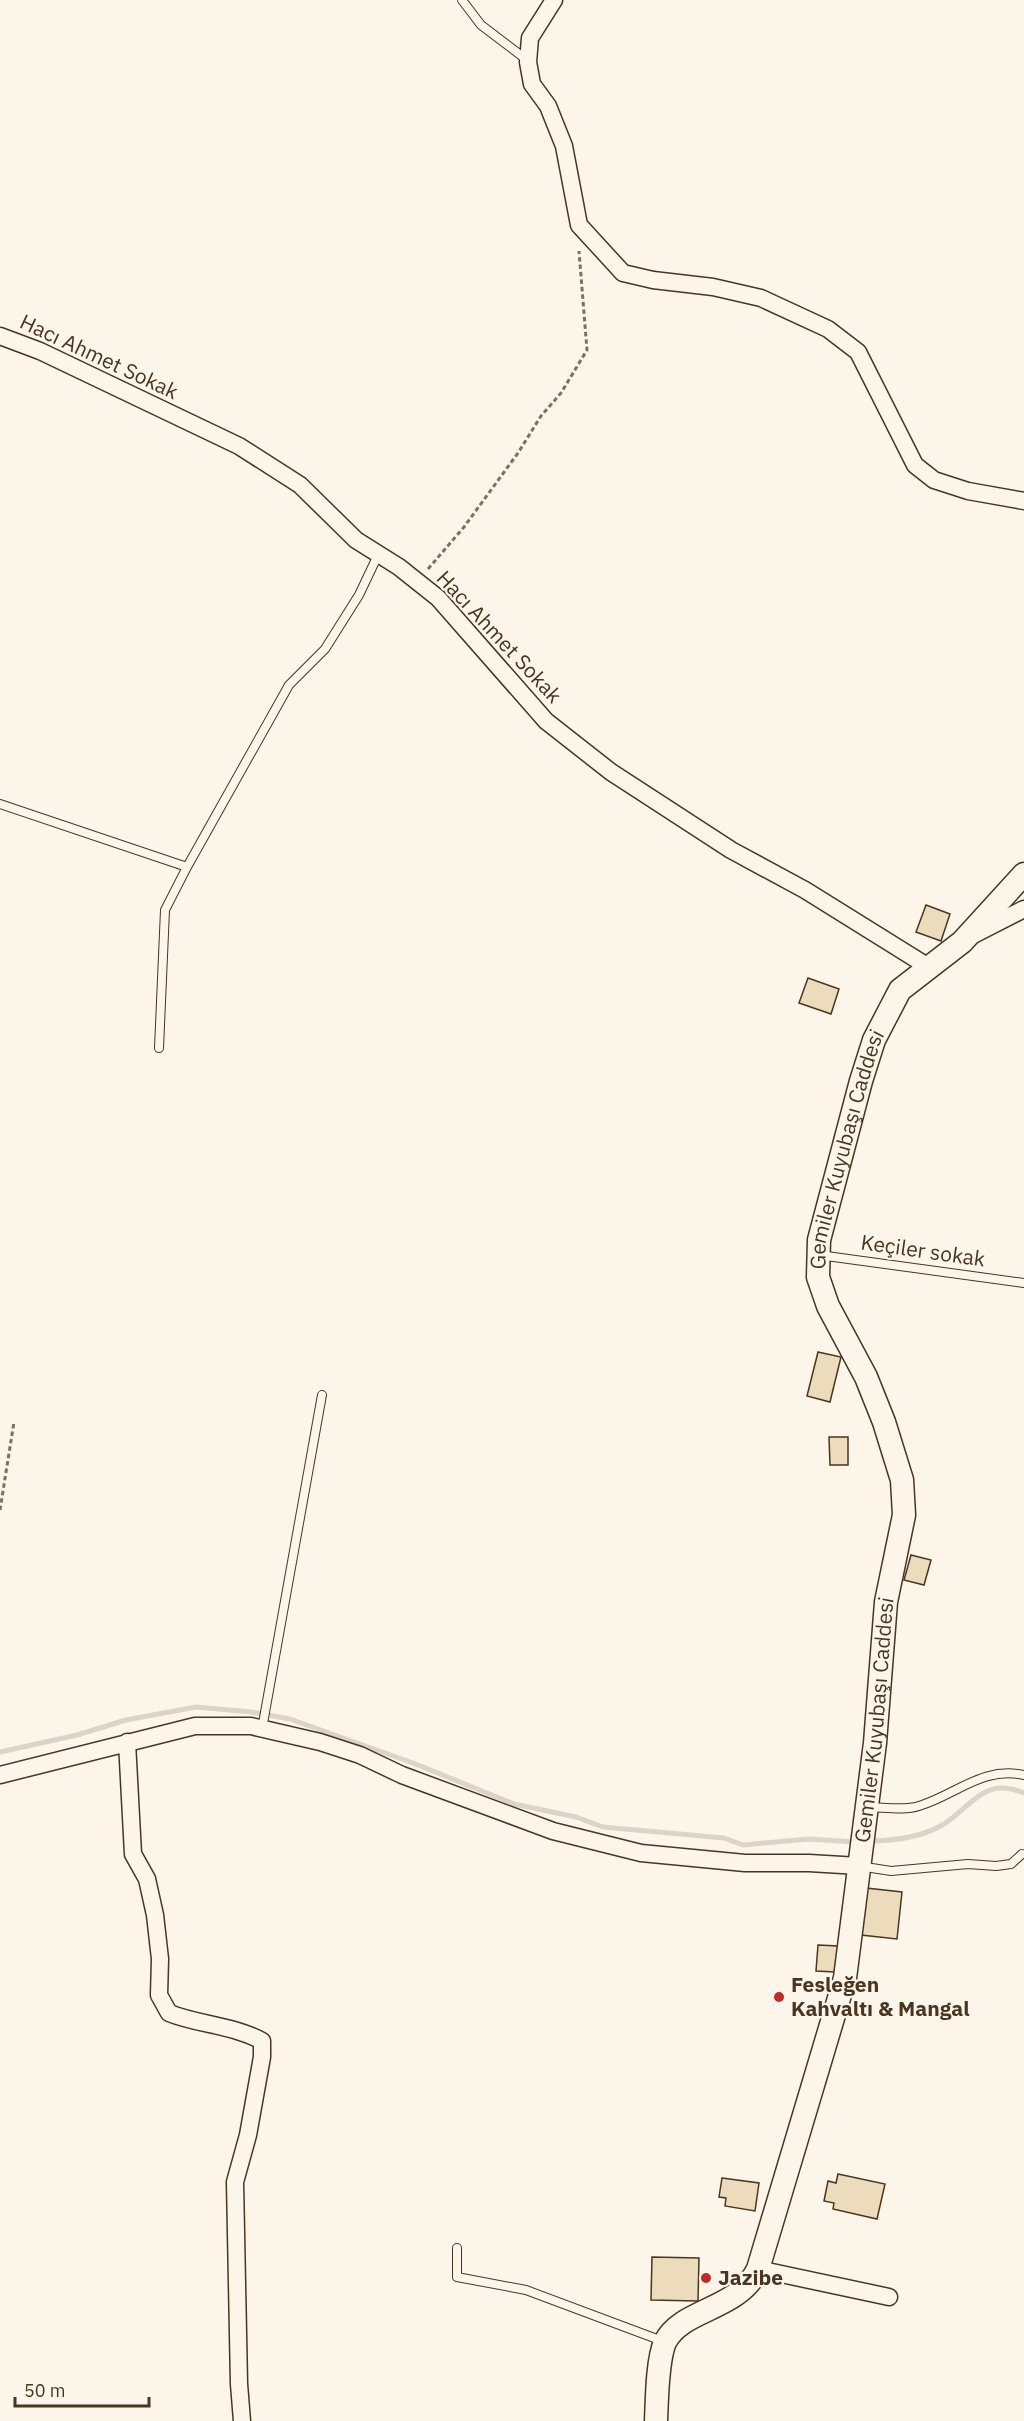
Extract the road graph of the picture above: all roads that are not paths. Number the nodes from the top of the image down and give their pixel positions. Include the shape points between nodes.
1 (462, 0) edge
2 (554, 0) edge
3 (528, 62) junction
4 (0, 336) edge
5 (1024, 501) edge
6 (378, 555) junction
7 (0, 804) edge
8 (187, 867) junction
9 (1024, 874) edge
10 (1024, 909) edge
11 (962, 942) junction
12 (927, 966) junction
13 (159, 1048) dead end
14 (817, 1255) junction
15 (1024, 1283) edge
16 (322, 1395) dead end
17 (263, 1728) junction
18 (127, 1742) junction
19 (0, 1775) edge
20 (1024, 1775) edge
21 (867, 1807) junction
22 (1022, 1854) dead end
23 (860, 1863) junction
24 (457, 2248) dead end
25 (758, 2269) junction
26 (889, 2297) dead end
27 (666, 2342) junction
28 (242, 2421) edge
29 (656, 2421) edge

1 - 3 lane via 481,25
2 - 3 street via 530,38
3 - 5 street via 532,84 548,106 564,146 579,225 623,273 761,298 828,329 858,352 915,465 934,480
4 - 6 street, Hacı Ahmet Sokak via 40,351 239,446 300,485 356,540
6 - 8 lane via 325,649 289,686
6 - 12 street, Hacı Ahmet Sokak via 438,598 546,721 612,772 731,850 805,890
7 - 8 lane
8 - 13 lane via 165,910
9 - 11 street
10 - 11 street
11 - 12 street
12 - 14 street, Gemiler Kuyubaşı Caddesi via 900,990 874,1040
14 - 15 lane, Keçiler sokak
14 - 21 street, Gemiler Kuyubaşı Caddesi via 818,1277 828,1306 866,1377 884,1422 904,1497 904,1515 886,1602
16 - 17 lane
17 - 18 street via 195,1726
17 - 23 street via 360,1755 402,1775 553,1831 641,1853 745,1863
18 - 19 street
18 - 28 street via 133,1854 147,1879 155,1915 159,1995 169,2013 244,2031 262,2040 248,2136 235,2182
20 - 21 lane via 996,1772 915,1808
21 - 23 street, Gemiler Kuyubaşı Caddesi
22 - 23 lane via 1011,1864 996,1866 968,1864 891,1871
23 - 25 street, Gemiler Kuyubaşı Caddesi via 845,1978
24 - 27 lane via 457,2277 526,2290
25 - 26 street
25 - 27 street, Gemiler Kuyubaşı Caddesi via 741,2292 675,2329
27 - 29 street

